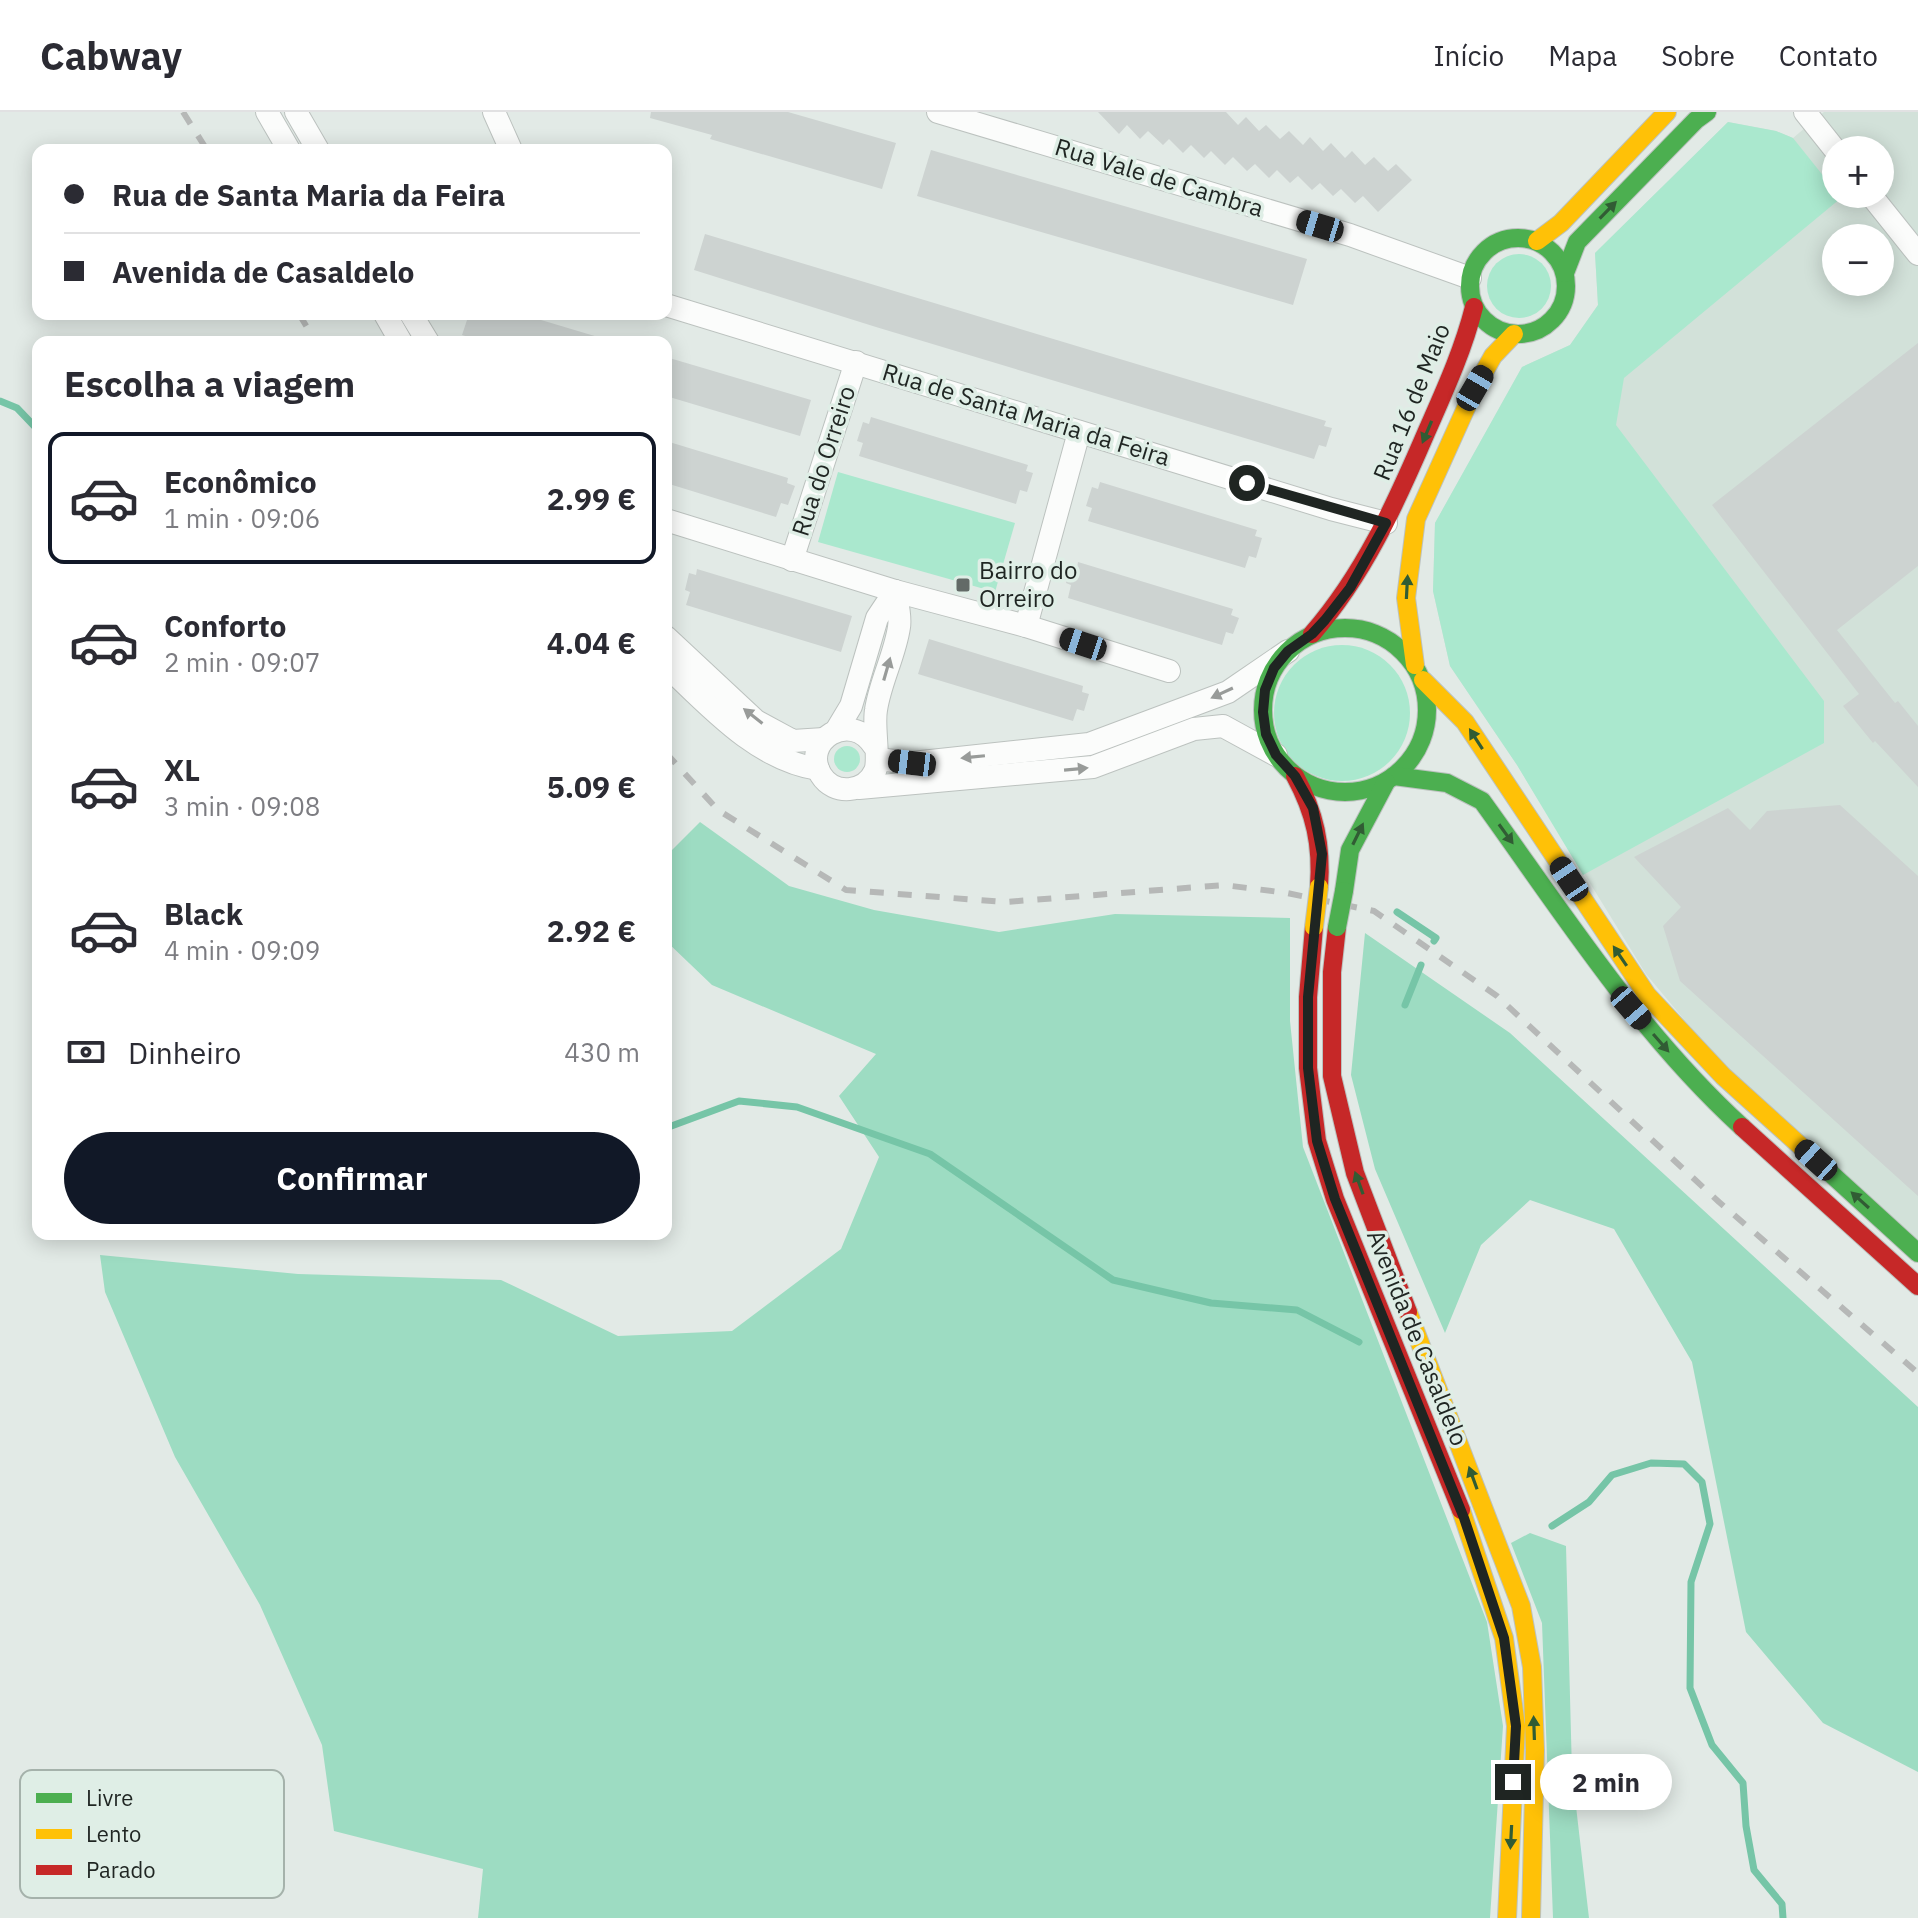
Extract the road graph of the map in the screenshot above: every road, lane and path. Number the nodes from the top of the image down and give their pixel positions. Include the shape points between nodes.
1 (267, 112) edge
2 (296, 112) edge
3 (494, 112) edge
4 (938, 112) edge
5 (1667, 112) edge
6 (1707, 112) edge
7 (1805, 112) edge
8 (1824, 136) edge
9 (286, 144) edge
10 (315, 144) edge
11 (508, 144) edge
12 (1881, 208) edge
13 (1537, 241) junction
14 (1918, 254) edge
15 (1565, 273) junction
16 (1470, 278) junction
17 (672, 307) edge
18 (1474, 307) junction
19 (1514, 334) junction
20 (856, 362) junction
21 (1079, 432) junction
22 (672, 522) edge
23 (1386, 523) junction
24 (792, 560) junction
25 (895, 591) junction
26 (1026, 626) junction
27 (1312, 634) junction
28 (672, 643) edge
29 (1288, 651) junction
30 (672, 671) edge
31 (1169, 671) dead end
32 (1419, 672) junction
33 (830, 735) junction
34 (876, 753) junction
35 (1276, 755) junction
36 (818, 769) junction
37 (1295, 776) junction
38 (1390, 779) junction
39 (859, 788) junction
40 (1918, 1253) edge
41 (1918, 1286) edge
42 (1507, 1918) edge
43 (1531, 1918) edge

1 - 9 street
2 - 10 street
3 - 11 street
4 - 16 street, Rua Vale de Cambra via 1350,235
5 - 13 street via 1561,223
15 -> 6 street via 1577,242
7 - 8 street
12 - 14 street
13 - 15 street via 1559,259
13 - 16 street via 1508,238 1494,244 1474,264
15 - 19 street via 1565,299 1551,322 1527,334
16 - 18 street, Rua 16 de Maio
17 - 20 street, Rua de Santa Maria da Feira
18 - 19 street, Rua 16 de Maio via 1497,330
18 -> 23 street, Rua 16 de Maio via 1467,338
32 -> 19 street, Rua 16 de Maio via 1406,598 1416,519 1475,388 1493,356
20 - 21 street, Rua de Santa Maria da Feira
20 - 24 street, Rua do Orreiro
21 - 23 street, Rua de Santa Maria da Feira
21 - 26 street
22 - 24 street, Rua do Orreiro
23 - 27 street, Rua 16 de Maio via 1350,588
24 - 25 street, Rua do Orreiro
25 - 26 street, Rua do Orreiro
25 - 33 street via 877,618 851,706
34 -> 25 street via 876,710 900,625
26 - 31 street, Rua do Orreiro
27 - 29 street
27 - 32 street via 1358,628 1380,635 1399,647
33 -> 28 street via 793,741 756,721
29 -> 34 street via 1228,692 1089,744 912,763
29 - 35 street via 1274,668 1263,712
30 - 36 street via 741,734 798,766
32 - 38 street via 1428,706 1425,733 1413,757
40 -> 32 street via 1723,1076 1647,995 1465,722
33 - 34 street via 858,731
33 - 36 street via 817,753
34 - 39 street via 874,774
35 - 37 street
39 -> 35 street via 1093,767 1194,729 1223,726
36 - 39 street via 830,785
37 - 38 street via 1330,791 1349,792
37 -> 42 street, Avenida de Casaldelo, bridge via 1313,808 1322,854 1308,997 1308,1068 1317,1141 1335,1199 1464,1518 1504,1638 1516,1726
38 -> 41 street via 1447,783 1482,801 1631,1008 1709,1097
43 -> 38 street, Avenida de Casaldelo, bridge via 1535,1750 1532,1667 1521,1606 1355,1173 1332,1076 1332,972 1350,850

